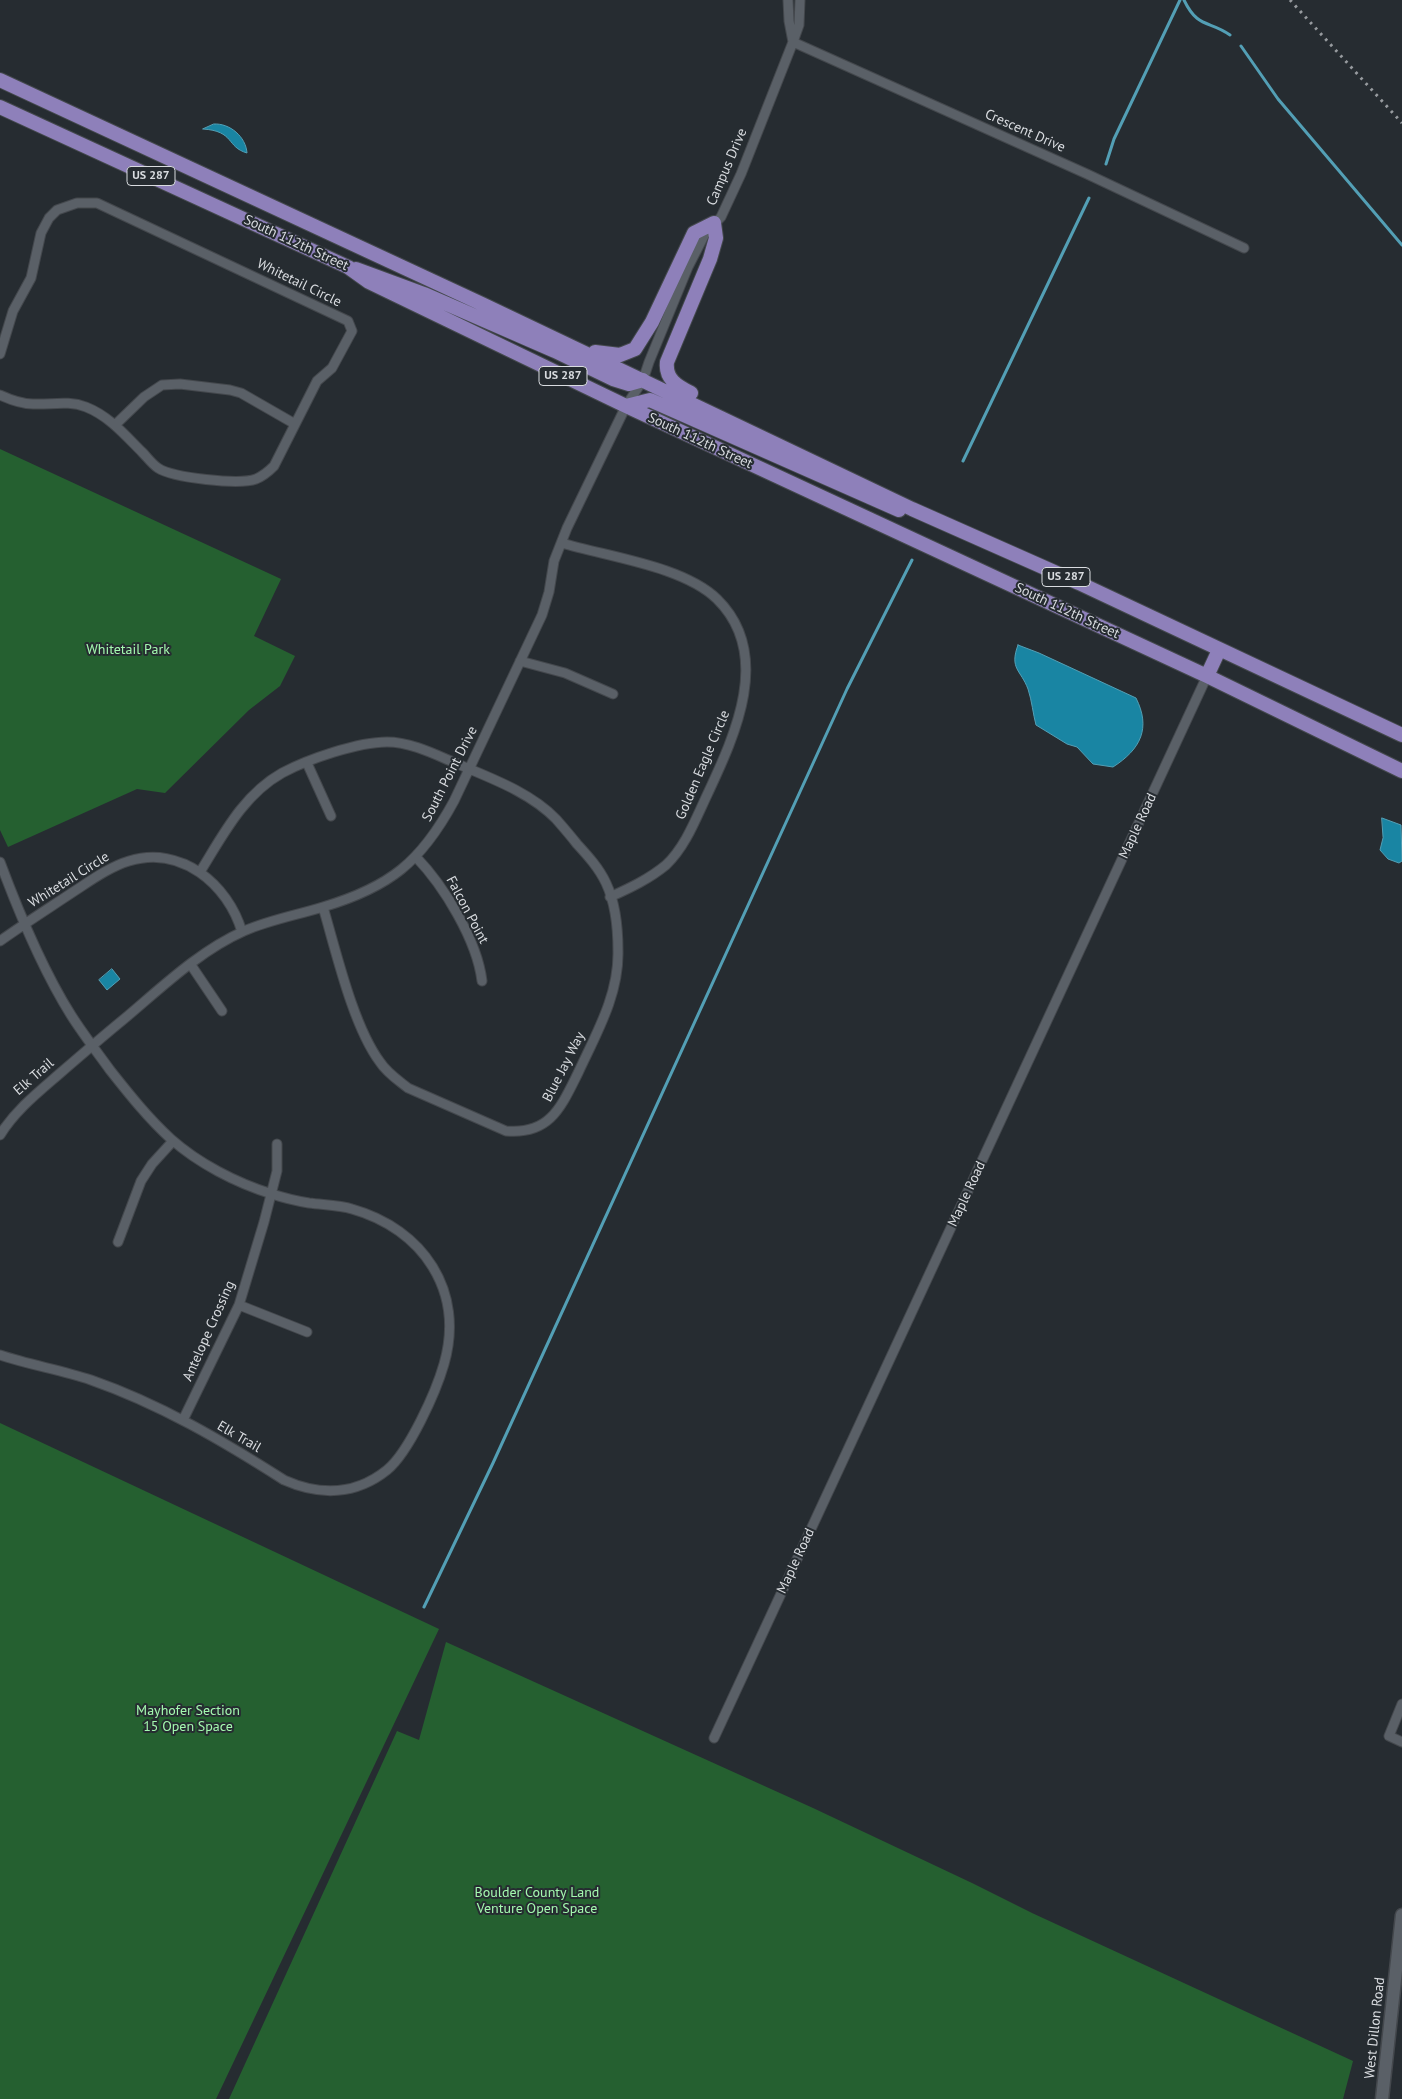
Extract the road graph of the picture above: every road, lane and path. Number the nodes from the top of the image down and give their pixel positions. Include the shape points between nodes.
1 (788, 0) edge
2 (800, 0) edge
3 (793, 42) junction
4 (0, 80) edge
5 (0, 107) edge
6 (714, 223) junction
7 (1244, 248) dead end
8 (348, 267) junction
9 (578, 349) junction
10 (0, 354) edge
11 (643, 380) junction
12 (0, 395) edge
13 (626, 406) junction
14 (295, 424) junction
15 (115, 425) junction
16 (912, 509) junction
17 (562, 542) junction
18 (1220, 650) junction
19 (520, 661) junction
20 (1207, 676) junction
21 (612, 694) dead end
22 (1402, 735) edge
23 (307, 762) junction
24 (469, 769) junction
25 (1402, 771) edge
26 (331, 816) dead end
27 (416, 857) junction
28 (0, 862) edge
29 (200, 872) junction
30 (610, 897) junction
31 (323, 907) junction
32 (25, 924) junction
33 (242, 932) junction
34 (0, 941) edge
35 (191, 965) junction
36 (482, 981) dead end
37 (222, 1011) dead end
38 (92, 1045) junction
39 (0, 1135) edge
40 (173, 1141) junction
41 (277, 1144) dead end
42 (271, 1194) junction
43 (118, 1242) dead end
44 (239, 1305) junction
45 (307, 1332) dead end
46 (0, 1355) edge
47 (183, 1420) junction
48 (1402, 1704) edge
49 (714, 1738) dead end
50 (1402, 1742) edge
51 (1402, 1915) edge
52 (1402, 1941) edge
53 (1398, 1960) junction
54 (1382, 2099) edge

1 - 3 street
2 - 3 street, Campus Drive
3 - 6 street, Campus Drive via 741,174 721,217
3 - 7 street, Crescent Drive
4 - 9 main road, South 112th Street / US 287
5 - 8 main road, South 112th Street / US 287
6 - 9 main road via 694,233 652,322 635,349 616,355
6 - 11 street, Campus Drive via 688,266
6 - 16 main road via 716,238 710,259 666,362 670,378 676,385 906,499
8 - 11 main road via 424,294 613,379 629,384
8 - 13 main road, South 112th Street / US 287 via 368,282
9 - 11 main road, South 112th Street / US 287
10 - 14 street, Whitetail Circle via 13,311 30,278 48,218 58,210 77,203 97,203 348,321 352,331 341,354 332,368 317,381
11 - 13 street, South Point Drive
11 - 16 main road, South 112th Street / US 287
12 - 15 street, Whitetail Circle via 19,403 69,402 85,406
13 - 16 main road via 650,400 884,505 901,511
13 - 17 street, South Point Drive
13 - 20 main road, South 112th Street / US 287
14 - 15 street via 241,393 180,384 162,385 144,397
14 - 15 street, Whitetail Circle via 274,466 254,480 196,479 157,468
16 - 18 main road, South 112th Street / US 287 via 989,541
17 - 19 street, South Point Drive via 554,561 542,615
17 - 30 street, Golden Eagle Circle via 674,573 697,584 728,612 744,652 746,682 738,721 693,825 666,864 645,880
18 - 20 main road, Maple Road
18 - 22 main road, South 112th Street / US 287
19 - 21 street via 565,673
19 - 24 street, South Point Drive
20 - 25 main road, South 112th Street / US 287
20 - 49 street, Maple Road
23 - 24 street, Blue Jay Way via 351,746 389,742 429,752
23 - 26 street
23 - 29 street, Blue Jay Way via 283,772 241,807
24 - 27 street, South Point Drive via 440,827
24 - 30 street, Blue Jay Way via 516,791 555,818 594,864
27 - 31 street, South Point Drive via 378,885
27 - 36 street, Falcon Point via 449,902 470,942
28 - 32 street, Elk Trail
29 - 32 street, Whitetail Circle via 160,858 128,861 96,877
29 - 33 street, Whitetail Circle via 216,884 230,903
30 - 31 street, Blue Jay Way via 618,951 611,1002 557,1112 548,1122 521,1133 498,1128 408,1088 380,1063 352,1002
31 - 33 street, South Point Drive
32 - 34 street, Whitetail Circle
32 - 38 street, Elk Trail via 70,1013
33 - 35 street, South Point Drive
35 - 37 street
35 - 38 street, South Point Drive
38 - 39 street, Elk Trail via 20,1108
38 - 40 street, Elk Trail via 151,1120
40 - 42 street, Elk Trail via 216,1170
40 - 43 street via 141,1182
41 - 42 street, Antelope Crossing via 277,1171
42 - 44 street, Antelope Crossing
42 - 47 street, Elk Trail via 308,1203 347,1207 374,1216 414,1242 440,1281 448,1312 449,1330 440,1376 408,1444 390,1467 377,1478 344,1491 299,1487
44 - 45 street
44 - 47 street, Antelope Crossing
46 - 47 street, Elk Trail via 93,1381
48 - 50 street via 1389,1736
51 - 53 main road, West Dillon Road
52 - 53 main road, West Dillon Road
53 - 54 main road, West Dillon Road

